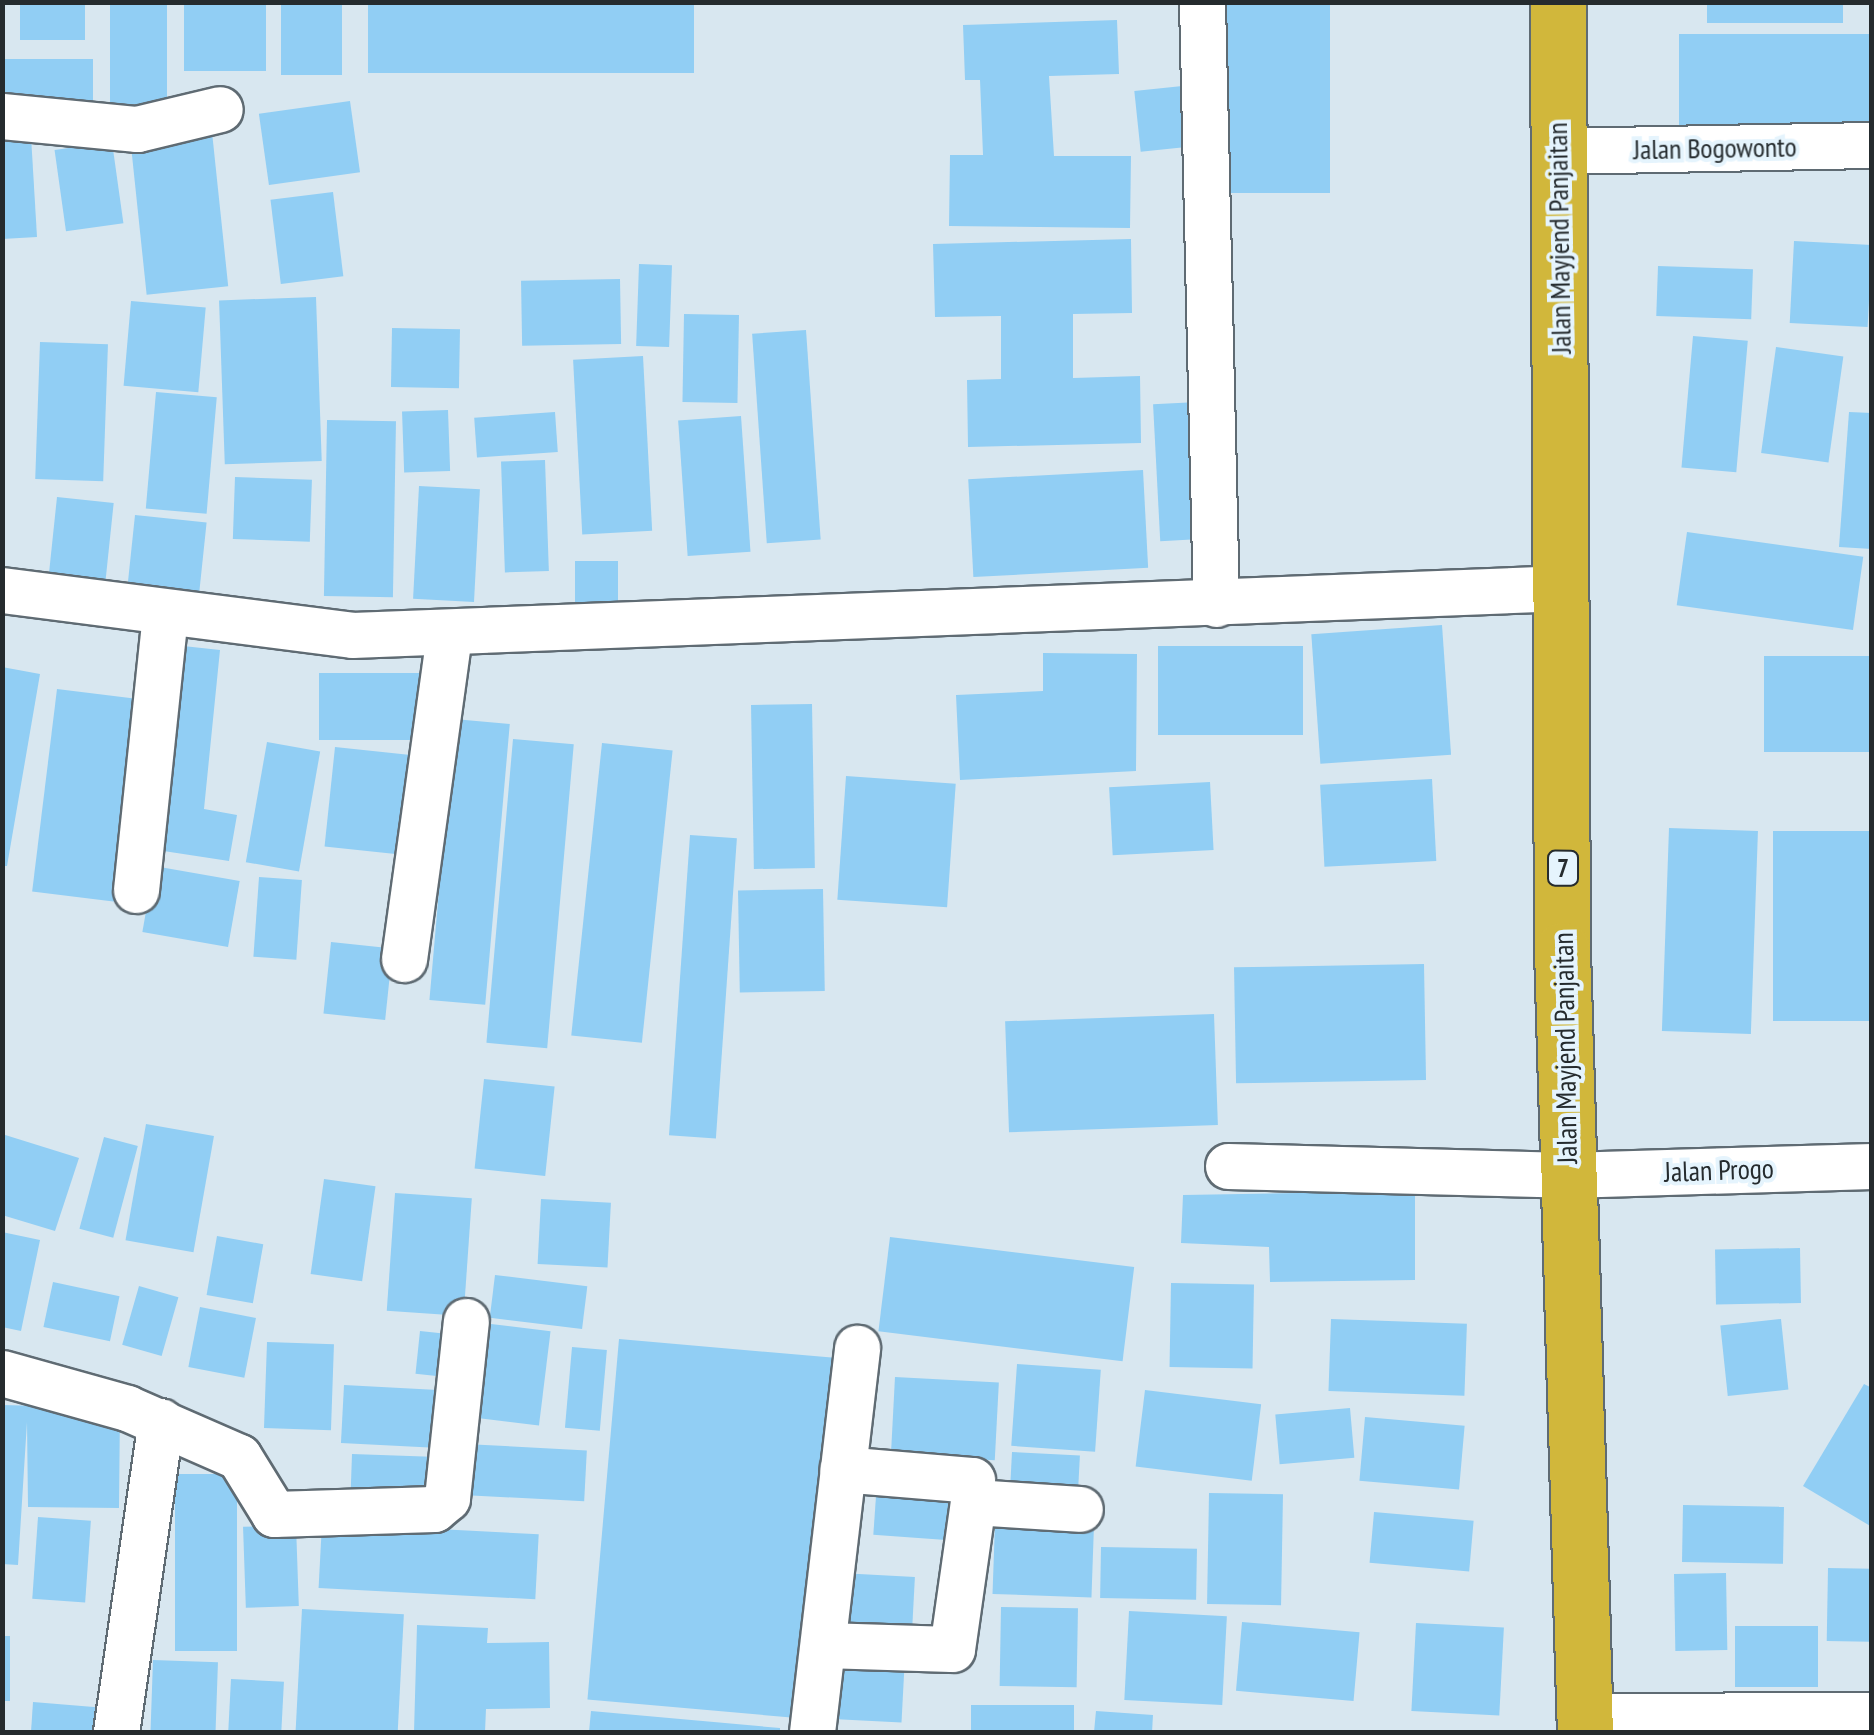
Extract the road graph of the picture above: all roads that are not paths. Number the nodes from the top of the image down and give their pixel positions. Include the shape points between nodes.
1 (1202, 2) edge
2 (1558, 2) edge
3 (220, 109) dead end
4 (2, 116) edge
5 (1872, 144) edge
6 (1558, 151) junction
7 (1564, 588) junction
8 (2, 590) edge
9 (1216, 604) junction
10 (164, 616) junction
11 (449, 634) junction
12 (136, 890) dead end
13 (404, 959) dead end
14 (1228, 1166) dead end
15 (1872, 1166) edge
16 (1567, 1175) junction
17 (466, 1322) dead end
18 (856, 1348) dead end
19 (2, 1373) edge
20 (162, 1421) junction
21 (842, 1468) junction
22 (974, 1502) junction
23 (1080, 1509) dead end
24 (823, 1645) junction
25 (1872, 1715) edge
26 (1583, 1724) edge
27 (116, 1732) edge
28 (812, 1732) edge

1 - 9 street
2 - 6 highway, Jalan Mayjend Panjaitan / 7
3 - 4 street via 137,129
5 - 6 street, Jalan Bogowonto
6 - 7 highway, Jalan Mayjend Panjaitan / 7
7 - 9 street
7 - 16 highway, Jalan Mayjend Panjaitan / 7
8 - 10 street
9 - 11 street
10 - 11 street via 352,635
10 - 12 street
11 - 13 street
14 - 16 street, Jalan Progo
15 - 16 street, Jalan Progo
16 - 26 highway, Jalan Mayjend Panjaitan / 7
17 - 20 street via 447,1498 434,1509 274,1514 239,1457
18 - 21 street
19 - 20 street
20 - 27 street
21 - 22 street via 972,1480
21 - 24 street
22 - 23 street
22 - 24 street via 952,1649
24 - 28 street
25 - 26 street

